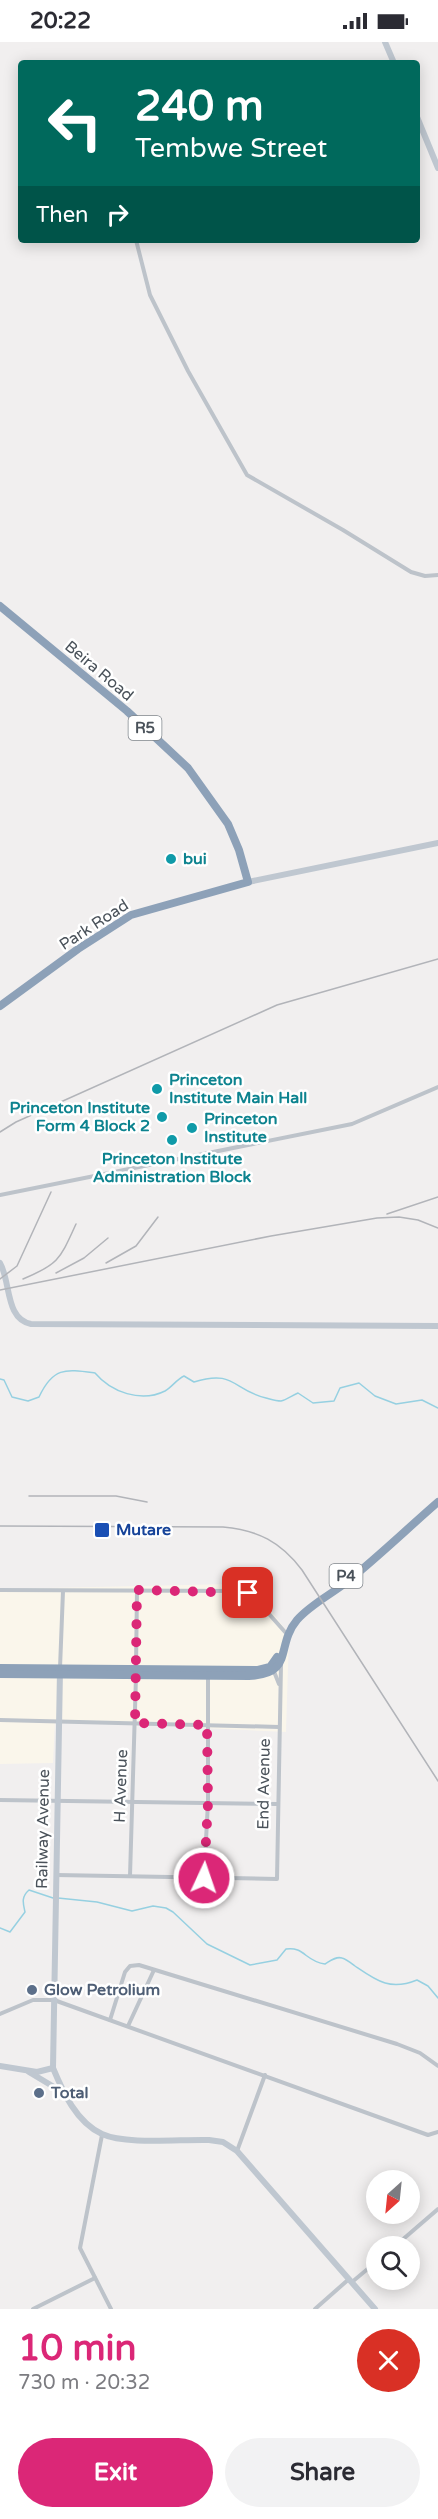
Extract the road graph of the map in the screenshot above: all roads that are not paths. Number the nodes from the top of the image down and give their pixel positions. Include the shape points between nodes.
1 (385, 42) edge
2 (393, 60) edge
3 (420, 124) edge
4 (438, 168) edge
5 (137, 243) edge
6 (438, 575) edge
7 (0, 606) edge
8 (438, 843) edge
9 (249, 882) junction
10 (0, 1006) edge
11 (438, 1087) edge
12 (0, 1195) edge
13 (0, 1263) edge
14 (438, 1326) edge
15 (438, 1497) edge
16 (438, 1502) edge
17 (0, 1590) edge
18 (137, 1590) junction
19 (63, 1591) junction
20 (285, 1632) junction
21 (281, 1660) junction
22 (0, 1668) edge
23 (273, 1669) junction
24 (60, 1672) junction
25 (136, 1673) junction
26 (0, 1674) edge
27 (208, 1676) junction
28 (281, 1689) junction
29 (0, 1719) edge
30 (59, 1721) junction
31 (135, 1723) junction
32 (207, 1725) junction
33 (279, 1727) junction
34 (0, 1800) edge
35 (57, 1800) junction
36 (133, 1801) junction
37 (208, 1803) junction
38 (277, 1804) junction
39 (55, 1875) junction
40 (130, 1876) junction
41 (204, 1878) junction
42 (154, 1970) junction
43 (54, 2000) junction
44 (0, 2013) edge
45 (110, 2020) junction
46 (128, 2026) junction
47 (0, 2066) edge
48 (438, 2066) edge
49 (53, 2068) junction
50 (25, 2070) junction
51 (266, 2075) junction
52 (64, 2094) junction
53 (438, 2132) edge
54 (102, 2135) junction
55 (237, 2151) junction
56 (438, 2209) edge
57 (407, 2236) edge
58 (366, 2269) edge
59 (95, 2278) junction
60 (351, 2280) junction
61 (33, 2309) edge
62 (111, 2309) edge
63 (315, 2309) edge
64 (375, 2309) edge

1 - 2 street
3 - 4 street
5 - 6 street via 150,295 247,475 411,572
7 - 9 highway, Beira Road / R5 via 127,711 188,768 228,824
8 - 9 street
9 - 10 highway, Park Road via 131,915
11 - 12 street via 352,1124
13 - 14 street via 16,1316 31,1324
15 - 20 highway, P4 via 300,1611
16 - 21 highway, End Avenue / P4 via 369,1564 302,1615 291,1629
17 - 19 street
18 - 19 street
18 - 20 street via 248,1593
18 - 25 street, H Avenue
19 - 24 street, Railway Avenue
20 - 23 highway, P4
21 - 23 highway, End Avenue / P4
21 - 28 street, End Avenue
22 - 24 highway
23 - 25 highway
23 - 27 highway via 260,1675
23 - 28 street, End Avenue
24 - 25 highway
24 - 26 highway
24 - 30 street, Railway Avenue
25 - 27 highway
25 - 31 street, H Avenue
27 - 32 street
28 - 33 street, End Avenue
29 - 30 street
30 - 31 street
30 - 35 street, Railway Avenue
31 - 32 street
31 - 36 street, H Avenue
32 - 33 street
32 - 37 street
33 - 38 street, End Avenue
34 - 35 street
35 - 36 street
35 - 39 street, Railway Avenue
36 - 37 street
36 - 40 street, H Avenue
37 - 38 street
37 - 41 street
38 - 41 street, End Avenue via 277,1880
39 - 40 street
39 - 43 street, Railway Avenue
40 - 41 street
42 - 45 street via 130,1966
42 - 46 street
42 - 48 street via 397,2044
43 - 44 street via 33,2000
43 - 45 street
43 - 49 street, Railway Avenue
45 - 46 street
46 - 51 street
47 - 50 street
49 - 50 street
49 - 52 street
50 - 52 street
51 - 53 street via 428,2135
51 - 55 street
52 - 54 street via 75,2111
54 - 55 street via 125,2140 209,2140 223,2142
54 - 59 street via 80,2248
55 - 60 street
56 - 57 street
58 - 60 street
59 - 61 street
59 - 62 street
60 - 63 street
60 - 64 street

